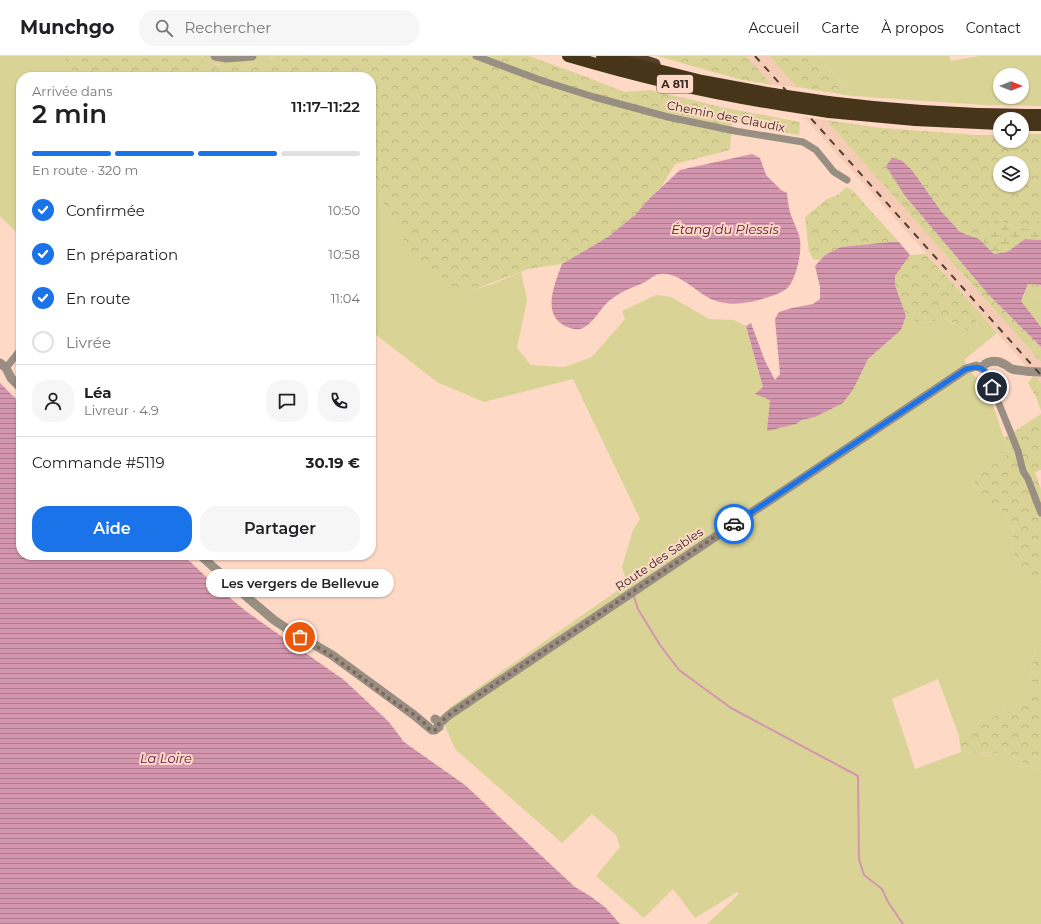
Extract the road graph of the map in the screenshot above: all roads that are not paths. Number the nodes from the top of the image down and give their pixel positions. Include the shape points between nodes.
1 (215, 56) edge
2 (252, 56) edge
3 (476, 56) edge
4 (568, 56) edge
5 (602, 56) edge
6 (630, 56) edge
7 (661, 71) junction
8 (829, 107) junction
9 (1041, 115) edge
10 (993, 124) edge
11 (1029, 125) edge
12 (1041, 125) edge
13 (847, 180) dead end
14 (16, 353) edge
15 (3, 365) edge
16 (982, 368) junction
17 (1041, 372) edge
18 (16, 383) edge
19 (1041, 514) edge
20 (206, 560) edge

1 - 2 street
3 - 13 street, Chemin des Claudix via 565,88 668,117 803,142 816,150 834,172
4 - 8 highway, A 811, bridge via 699,90 784,105
5 - 7 highway, A 811
6 - 7 highway via 659,65
7 - 8 highway, A 811, bridge
8 - 9 highway, A 811
8 - 10 highway, A 811 via 915,120
11 - 12 highway
14 - 15 street
15 - 18 street
16 - 17 street, Route des Sables via 988,362 997,362 1010,368
16 - 19 street via 987,374
16 - 20 street, Route des Sables via 976,366 966,369 449,715 433,722 414,715 332,655 274,620

